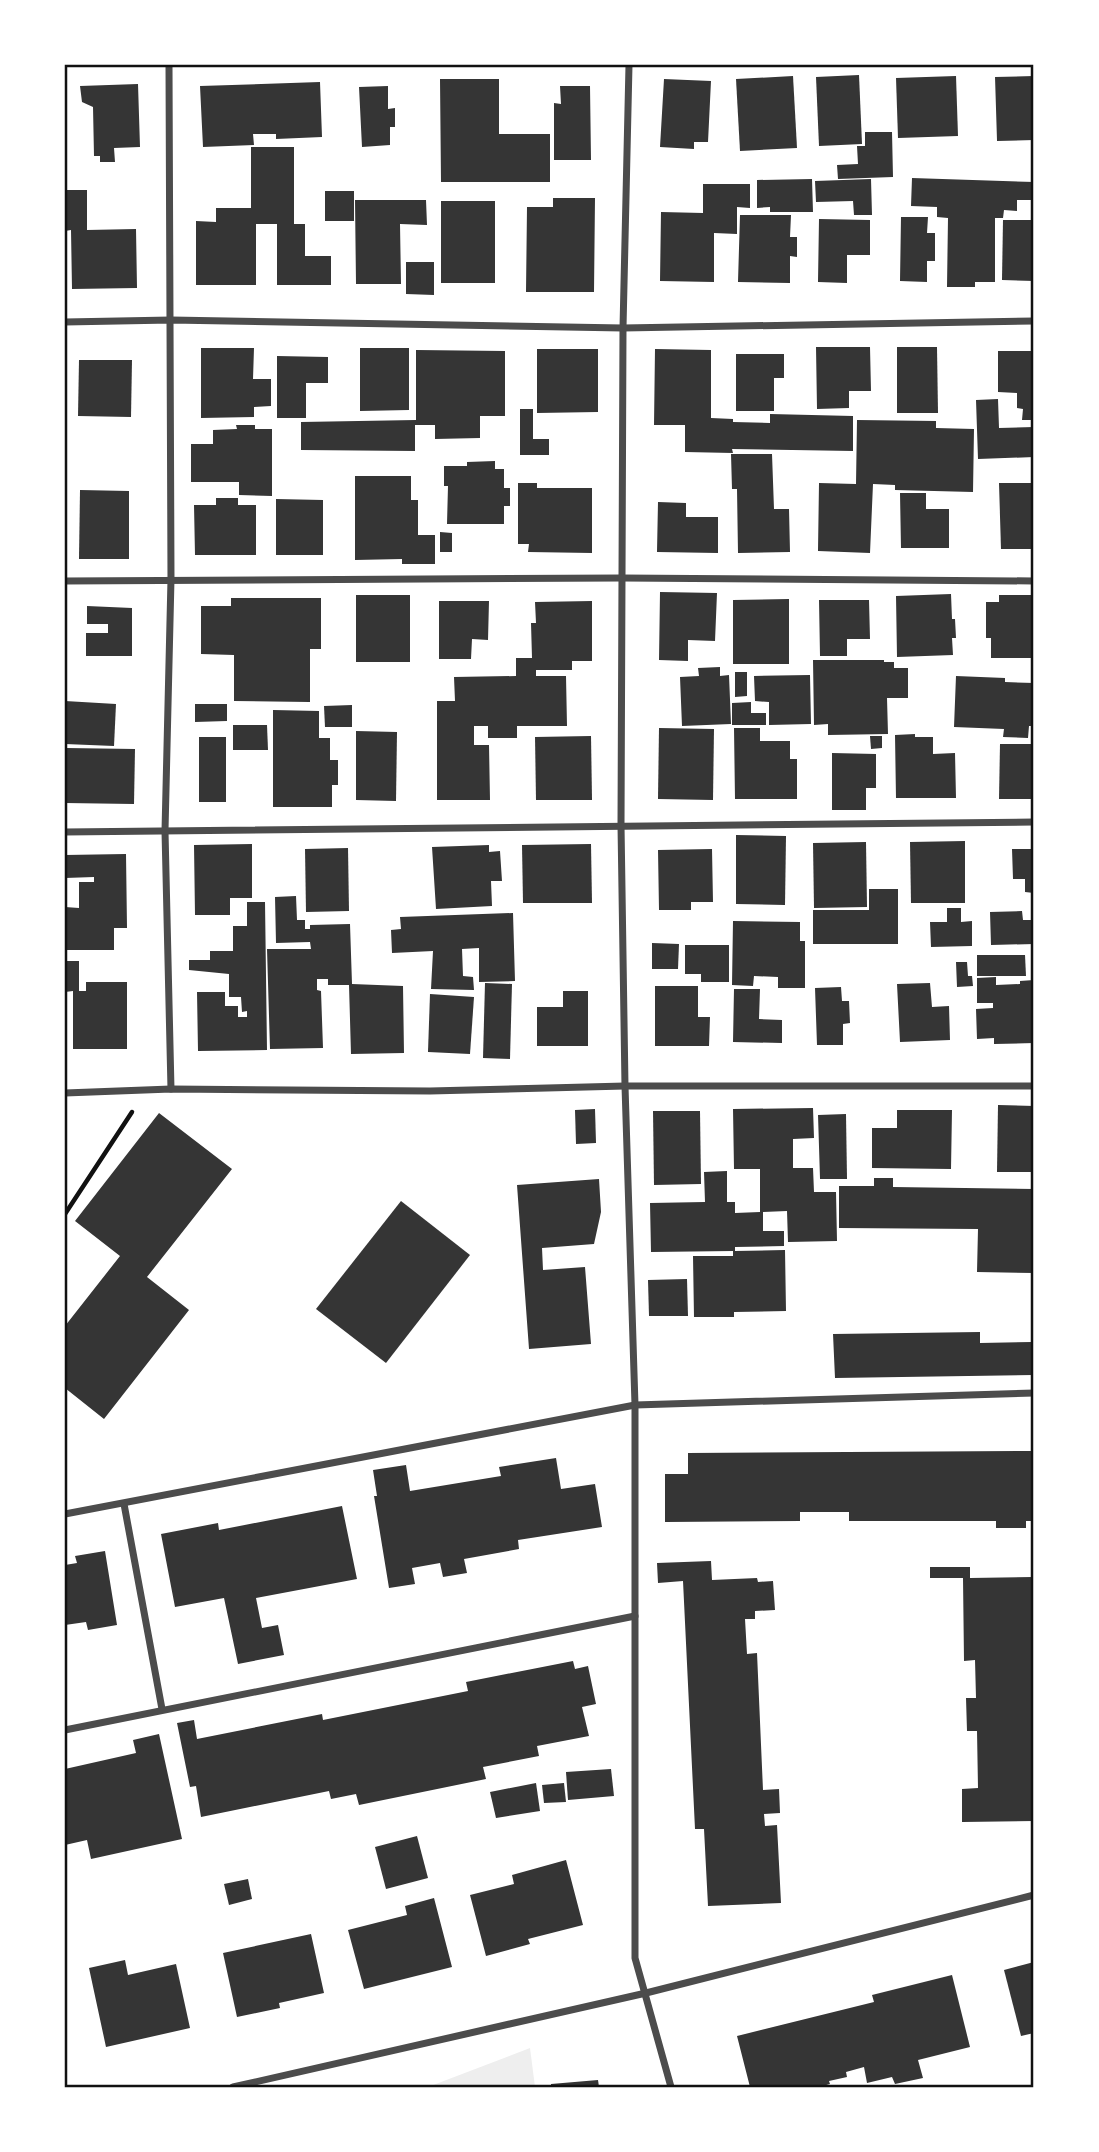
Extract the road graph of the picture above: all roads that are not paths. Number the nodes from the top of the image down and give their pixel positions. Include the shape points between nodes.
1 (169, 65) edge
2 (629, 65) edge
3 (171, 320) junction
4 (1034, 321) edge
5 (65, 322) edge
6 (623, 328) junction
7 (622, 578) junction
8 (171, 579) junction
9 (65, 581) edge
10 (1034, 581) edge
11 (1034, 822) edge
12 (621, 825) junction
13 (165, 831) junction
14 (65, 832) edge
15 (625, 1086) junction
16 (1034, 1086) edge
17 (171, 1089) junction
18 (65, 1093) edge
19 (1034, 1393) edge
20 (635, 1405) junction
21 (124, 1504) junction
22 (65, 1514) edge
23 (635, 1616) junction
24 (162, 1709) junction
25 (65, 1730) edge
26 (1034, 1895) edge
27 (646, 1993) junction
28 (233, 2087) edge
29 (671, 2087) edge

1 - 3 street
2 - 6 street
3 - 5 street
3 - 6 street
3 - 8 street
4 - 6 street
6 - 7 street
7 - 8 street
7 - 10 street
7 - 12 street
8 - 9 street
8 - 13 street
11 - 12 street
12 - 13 street
12 - 15 street
13 - 14 street
13 - 17 street
15 - 16 street
15 - 17 street via 430,1091
15 - 20 street
17 - 18 street
19 - 20 street
20 - 21 street
20 - 23 street
21 - 22 street
21 - 24 street
23 - 24 street
23 - 27 street via 635,1958
24 - 25 street
26 - 27 street
27 - 28 street
27 - 29 street

